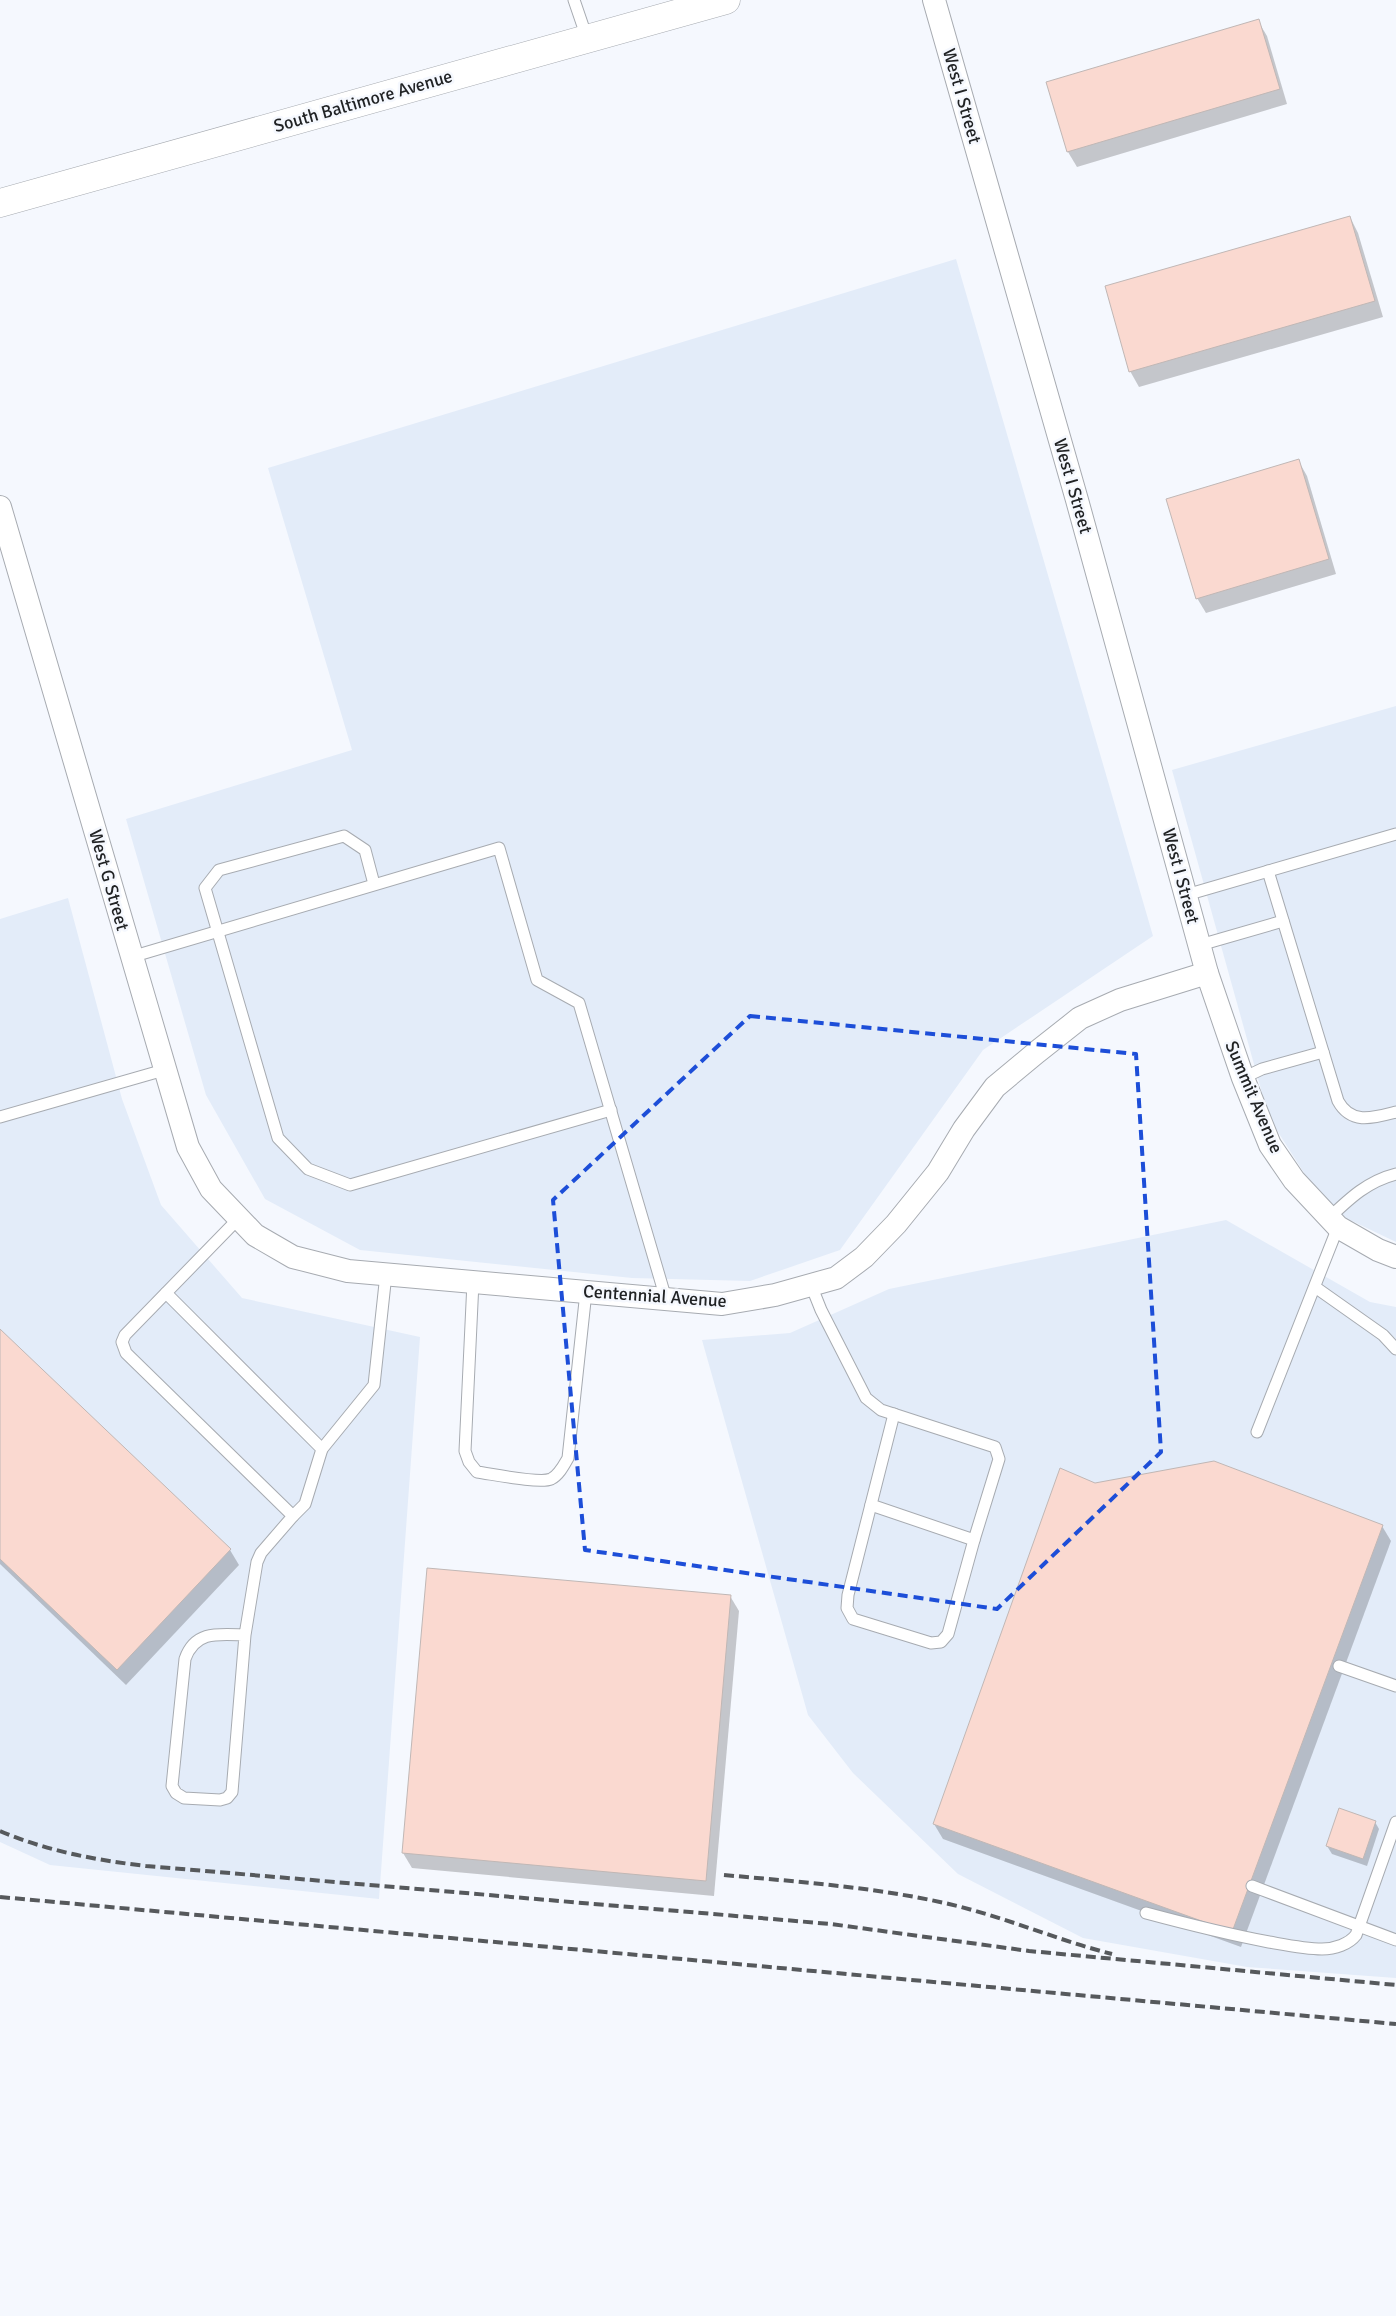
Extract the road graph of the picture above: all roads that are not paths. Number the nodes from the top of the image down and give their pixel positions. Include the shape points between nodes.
1 (574, 0) edge
2 (726, 0) edge
3 (934, 0) edge
4 (587, 38) junction
5 (0, 203) edge
6 (0, 507) edge
7 (7, 558) edge
8 (1396, 834) edge
9 (1268, 871) junction
10 (374, 884) junction
11 (1186, 895) junction
12 (1283, 921) junction
13 (217, 931) junction
14 (1200, 945) junction
15 (131, 957) junction
16 (1207, 973) junction
17 (1323, 1052) junction
18 (164, 1070) junction
19 (1243, 1078) junction
20 (611, 1110) junction
21 (1396, 1112) edge
22 (0, 1117) edge
23 (1396, 1174) edge
24 (238, 1218) junction
25 (1334, 1222) junction
26 (255, 1235) joint
27 (1396, 1257) edge
28 (386, 1274) junction
29 (473, 1282) junction
30 (811, 1285) junction
31 (1315, 1288) junction
32 (166, 1292) junction
33 (586, 1292) junction
34 (666, 1299) junction
35 (1396, 1349) edge
36 (894, 1414) junction
37 (1257, 1432) dead end
38 (322, 1449) junction
39 (871, 1505) junction
40 (293, 1516) junction
41 (974, 1540) junction
42 (245, 1635) junction
43 (1339, 1666) dead end
44 (1396, 1686) edge
45 (1396, 1822) edge
46 (1252, 1886) dead end
47 (1146, 1913) dead end
48 (1359, 1926) junction
49 (1396, 1940) edge

1 - 4 lane
2 - 4 street, South Baltimore Avenue
3 - 11 street, West I Street
4 - 5 street, South Baltimore Avenue
6 - 7 street, West G Street
7 - 15 street, West G Street
8 - 9 lane
9 - 11 lane
9 - 12 lane
10 - 13 lane
10 - 13 lane via 365,850 344,836 219,870 205,888
10 - 20 lane via 499,848 537,980 579,1003
11 - 14 street, West I Street
12 - 14 lane
12 - 17 lane
13 - 15 lane
13 - 20 lane via 278,1138 308,1169 350,1185
14 - 16 street, West I Street
15 - 18 street, West G Street
16 - 19 street, Summit Avenue
16 - 30 street, Centennial Avenue via 1120,1000 1080,1018 1044,1046 995,1087 938,1172 896,1224 836,1278
17 - 19 lane via 1262,1069
17 - 21 lane via 1338,1101 1345,1113 1366,1118
18 - 22 lane
18 - 24 street, West G Street via 188,1147 211,1188
19 - 25 street, Summit Avenue via 1270,1145 1294,1180
20 - 34 lane
23 - 25 lane via 1364,1186
24 - 26 street, West G Street
24 - 32 lane
25 - 27 street, Summit Avenue via 1378,1250
25 - 31 lane
26 - 28 street, Centennial Avenue via 293,1257 348,1271
28 - 29 street, Centennial Avenue
28 - 38 lane via 374,1385
29 - 33 street, Centennial Avenue
29 - 33 lane via 465,1451 477,1472 540,1480 551,1479 568,1458
30 - 34 street, Centennial Avenue via 775,1296 722,1304
30 - 36 lane via 866,1398 881,1410
31 - 35 lane via 1383,1335
31 - 37 lane
32 - 38 lane
32 - 40 lane via 124,1335 122,1342 126,1353
33 - 34 street, Centennial Avenue
36 - 39 lane
36 - 41 lane via 995,1447 999,1459
38 - 40 lane via 305,1504
39 - 41 lane
39 - 41 lane via 848,1594 847,1608 854,1619 931,1644 941,1642 948,1634
40 - 42 lane via 257,1562
42 - 42 lane via 208,1635 188,1649 172,1786 184,1798 220,1800 232,1792
43 - 44 lane
45 - 48 lane
46 - 48 lane
47 - 48 lane via 1218,1933 1323,1949 1351,1942
48 - 49 lane

